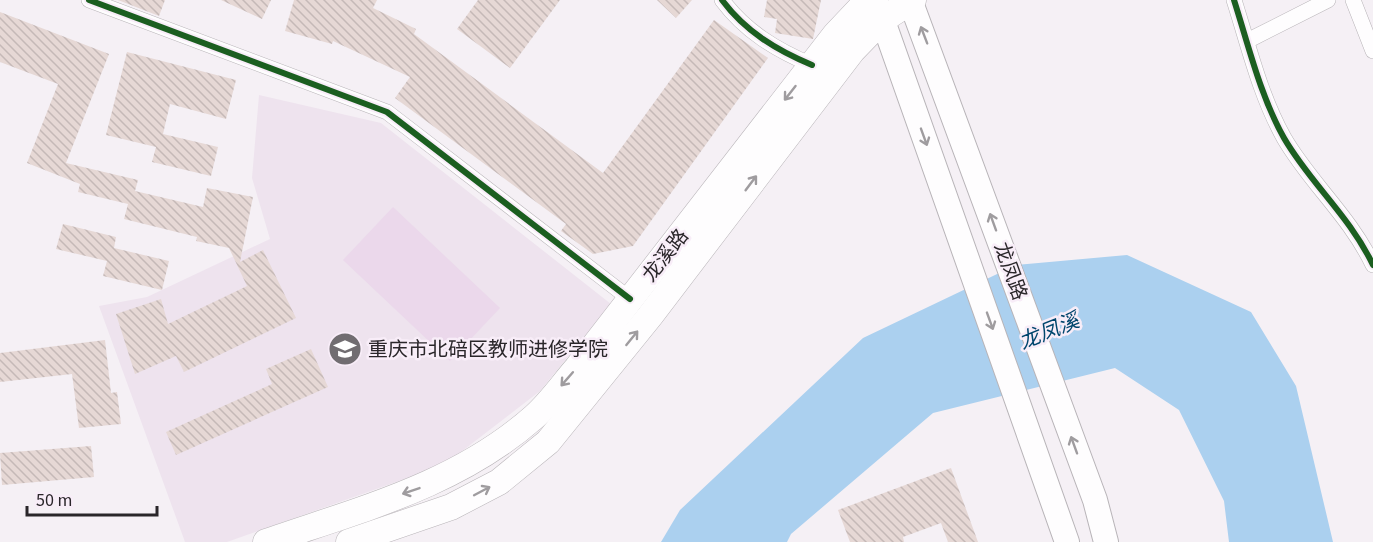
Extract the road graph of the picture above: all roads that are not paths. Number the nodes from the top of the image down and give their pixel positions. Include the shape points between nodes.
1 (89, 0) edge
2 (722, 0) edge
3 (911, 0) edge
4 (1234, 0) edge
5 (1328, 0) edge
6 (1353, 0) edge
7 (875, 7) edge
8 (1247, 41) junction
9 (1373, 51) edge
10 (812, 65) junction
11 (1373, 265) edge
12 (630, 300) junction
13 (266, 542) edge
14 (349, 542) edge
15 (1067, 542) edge
16 (1106, 542) edge

1 - 12 street via 387,112
2 - 10 street via 760,39
3 - 7 highway, 龙溪路
16 -> 3 main road, 龙凤路 via 1095,500
4 - 8 street
5 - 8 street
6 - 9 street
7 - 10 highway, 龙溪路 via 835,35
14 -> 7 highway, 龙溪路 via 451,507 499,482 548,442 650,316 852,51
7 -> 15 main road, 龙凤路
8 - 11 street via 1265,99 1285,139 1360,237
10 -> 12 highway, 龙溪路
12 -> 13 highway, 龙溪路 via 535,416 478,459 431,484

